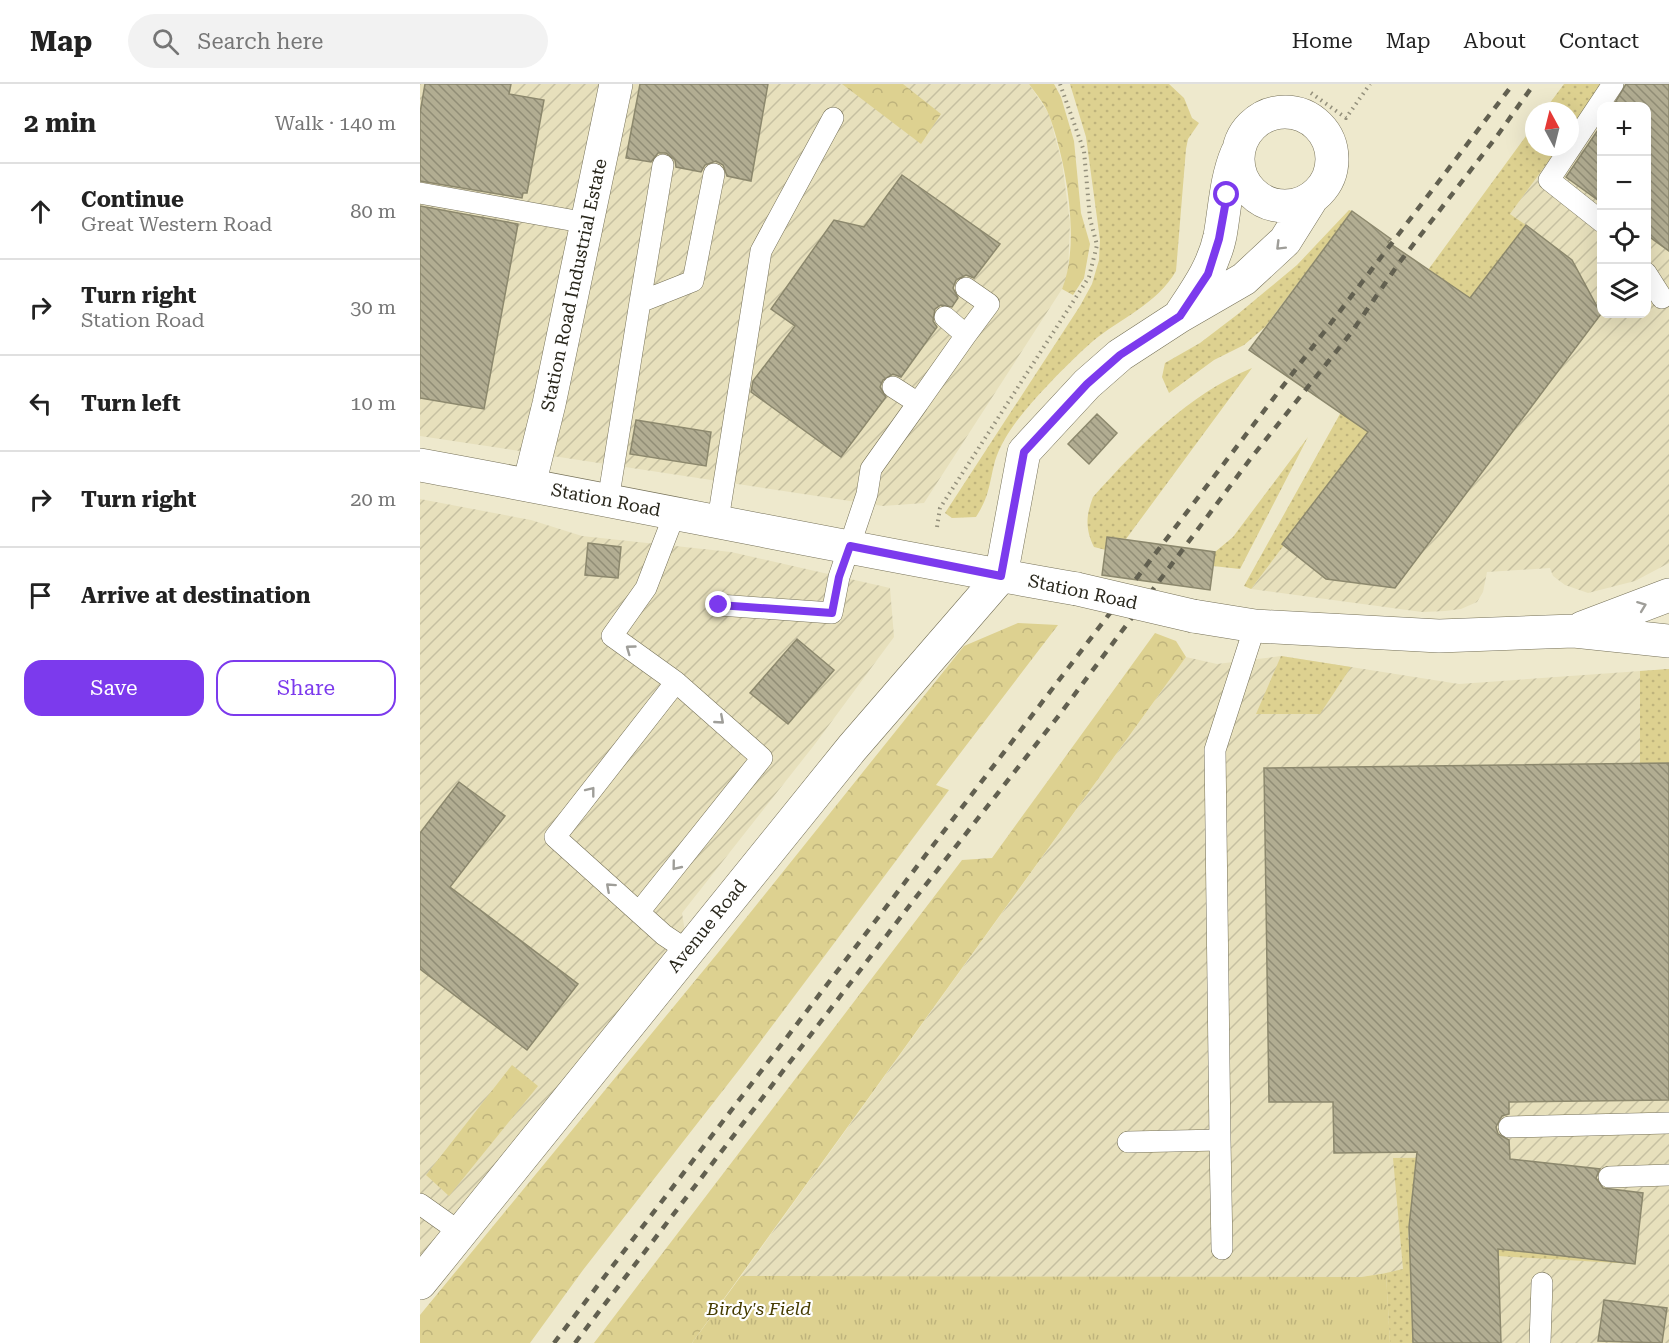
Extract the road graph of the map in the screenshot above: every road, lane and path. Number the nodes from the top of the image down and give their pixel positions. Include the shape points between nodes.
1 (616, 84) edge
2 (1060, 84) edge
3 (1370, 84) edge
4 (1613, 84) edge
5 (1311, 93) dead end
6 (833, 118) dead end
7 (1240, 146) junction
8 (663, 165) dead end
9 (714, 174) dead end
10 (420, 193) edge
11 (1312, 198) junction
12 (1597, 218) edge
13 (587, 223) junction
14 (1651, 280) edge
15 (966, 288) dead end
16 (1662, 298) dead end
17 (640, 302) junction
18 (1180, 316) junction
19 (945, 317) dead end
20 (966, 335) junction
21 (894, 387) dead end
22 (918, 403) junction
23 (420, 465) edge
24 (529, 484) junction
25 (608, 501) junction
26 (675, 513) junction
27 (718, 520) junction
28 (850, 546) junction
29 (932, 564) junction
30 (1001, 576) junction
31 (1669, 595) edge
32 (719, 605) dead end
33 (1255, 626) junction
34 (1574, 631) junction
35 (1669, 641) edge
36 (676, 682) junction
37 (639, 912) junction
38 (688, 951) junction
39 (1669, 1124) edge
40 (1509, 1127) dead end
41 (1221, 1140) junction
42 (1128, 1142) dead end
43 (1669, 1174) edge
44 (1609, 1177) dead end
45 (420, 1204) edge
46 (461, 1233) junction
47 (1222, 1249) dead end
48 (420, 1283) edge
49 (1542, 1283) dead end
50 (1540, 1343) edge

1 - 13 street, Station Road Industrial Estate
2 - 29 path via 1084,151 1090,219 1097,245 1089,277 940,508
3 - 5 path via 1346,118
4 - 12 lane via 1549,180
6 - 27 lane via 761,251
7 - 11 street via 1240,175 1257,198 1285,207
7 - 11 street via 1249,129 1262,118 1279,112 1296,113 1312,120 1327,137 1333,164 1329,177
7 - 18 street via 1231,168 1219,239 1208,274
8 - 17 lane
9 - 17 lane via 693,280
10 - 13 lane
11 -> 18 street via 1286,241 1244,279
13 - 24 street, Station Road Industrial Estate
14 - 16 lane
15 - 20 lane via 989,304
17 - 25 lane
18 - 30 street via 1120,355 1087,384 1024,452
19 - 20 lane
20 - 22 lane
21 - 22 lane
22 - 28 lane via 871,469
23 - 24 street, Station Road
24 - 25 street, Station Road
25 - 26 street, Station Road
26 - 27 street, Station Road
36 -> 26 lane via 612,636 646,588
27 - 28 street, Station Road
28 - 29 street, Station Road
28 - 32 lane via 832,613
29 - 30 street, Station Road
30 - 33 street, Station Road, bridge
30 - 38 street, Avenue Road via 852,748
34 -> 31 street, Station Road
33 - 34 street, Station Road via 1440,636
33 - 41 lane via 1215,750
34 - 35 street, Station Road
37 -> 36 lane via 555,837
36 -> 37 lane via 762,758
37 - 38 lane
38 - 46 street, Avenue Road
39 - 40 lane
41 - 42 lane
41 - 47 lane
43 - 44 lane
45 - 46 lane
46 - 48 street, Avenue Road
49 - 50 lane

